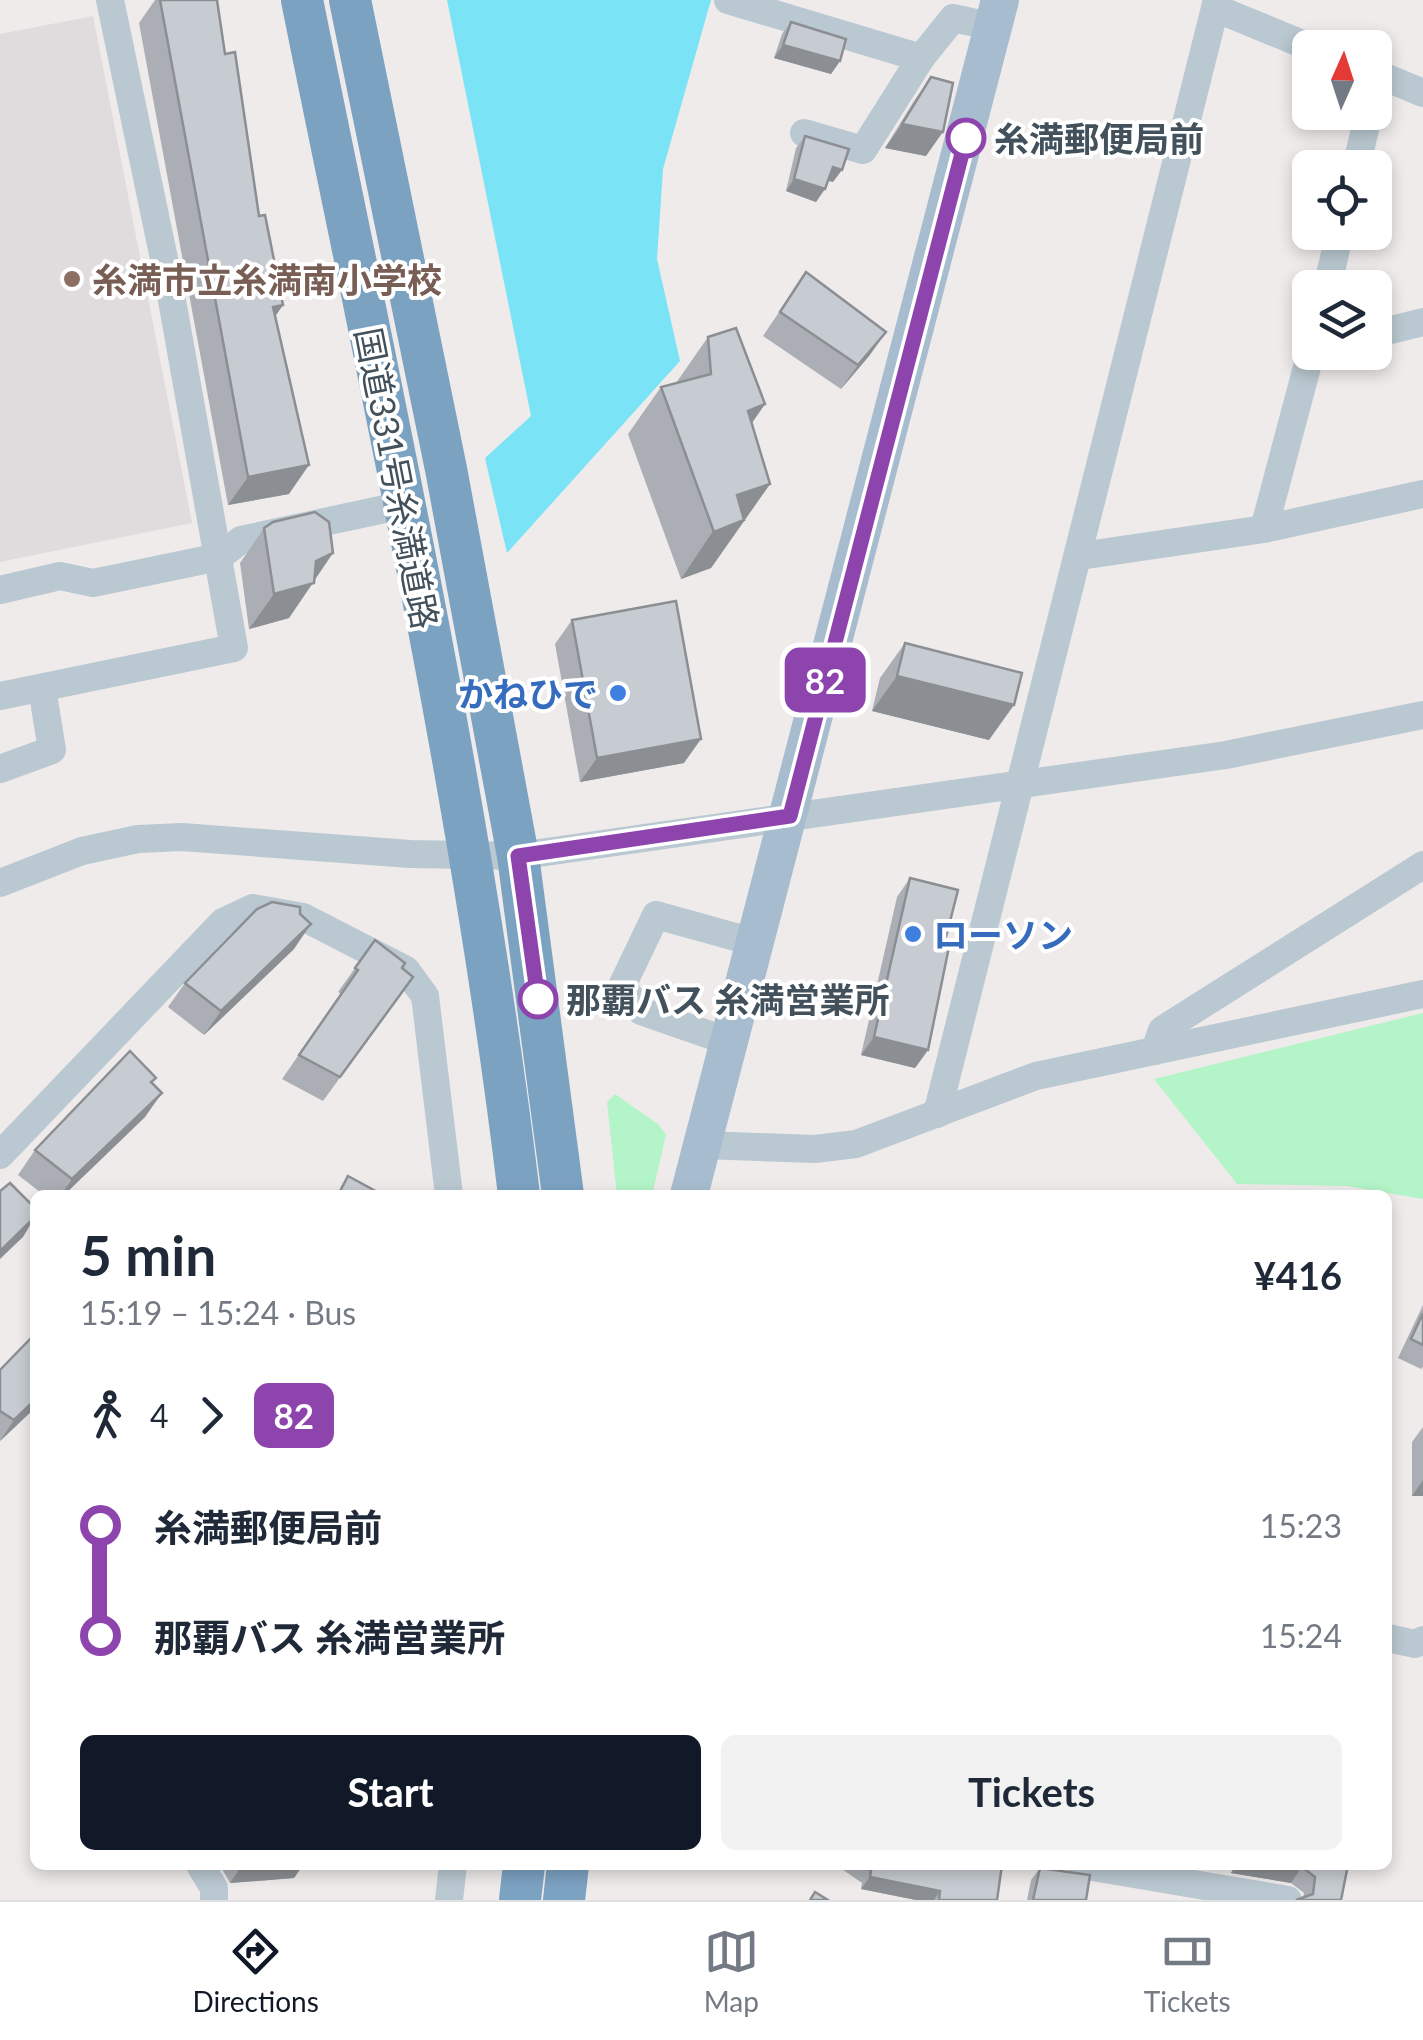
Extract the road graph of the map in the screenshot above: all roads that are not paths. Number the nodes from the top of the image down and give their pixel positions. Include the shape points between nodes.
1 (110, 0) edge
2 (302, 0) edge
3 (350, 0) edge
4 (728, 0) edge
5 (1216, 4) edge
6 (997, 14) edge
7 (1292, 39) edge
8 (921, 58) junction
9 (1392, 83) edge
10 (1423, 93) edge
11 (804, 133) edge
12 (1423, 322) edge
13 (1392, 330) edge
14 (1306, 370) edge
15 (1423, 494) edge
16 (405, 512) junction
17 (1264, 530) junction
18 (219, 556) junction
19 (1080, 556) junction
20 (0, 590) edge
21 (42, 688) junction
22 (0, 696) edge
23 (1423, 715) edge
24 (0, 770) edge
25 (1018, 784) junction
26 (790, 816) junction
27 (472, 854) junction
28 (518, 856) junction
29 (1423, 865) edge
30 (0, 883) edge
31 (757, 943) junction
32 (1423, 994) edge
33 (730, 1042) junction
34 (1155, 1051) junction
35 (937, 1114) junction
36 (702, 1145) junction
37 (0, 1156) edge
38 (448, 1190) edge
39 (518, 1190) edge
40 (562, 1190) edge
41 (689, 1190) edge
42 (1392, 1639) edge
43 (1423, 1640) edge
44 (203, 1870) edge
45 (452, 1870) edge
46 (523, 1870) edge
47 (567, 1870) edge
48 (1110, 1870) edge
49 (214, 1900) edge
50 (449, 1900) edge
51 (520, 1900) edge
52 (564, 1900) edge
53 (1288, 1900) edge

1 - 18 street
2 - 16 highway, 国道331号糸満道路
3 - 28 highway, 国道331号糸満道路
4 - 8 street
5 - 7 street
5 - 19 street
6 - 8 street via 953,18
6 - 26 main road
8 - 11 street via 862,150
9 - 10 street
12 - 13 street
14 - 17 street
15 - 17 street
16 - 18 street via 241,540
16 - 27 highway, 国道331号糸満道路
17 - 19 street
18 - 20 street via 93,583 60,576
18 - 21 street via 234,648
19 - 25 street
21 - 22 street
21 - 24 street via 52,750
23 - 25 street via 1226,755
25 - 26 street
25 - 35 street
26 - 28 street
26 - 31 main road
27 - 28 street
27 - 30 street via 138,839 82,851
27 - 39 highway, 国道331号糸満道路
28 - 40 highway, 国道331号糸満道路
29 - 34 street via 1162,1030
31 - 33 main road
31 - 33 street via 656,916 622,986 641,1010
32 - 34 street
33 - 36 main road
34 - 35 street via 1036,1076
35 - 36 street via 856,1144
36 - 41 main road
37 - 38 street via 223,922 254,908 303,917 406,970 425,996
42 - 43 street
44 - 49 street
45 - 50 street
46 - 51 highway
47 - 52 highway
48 - 53 street

